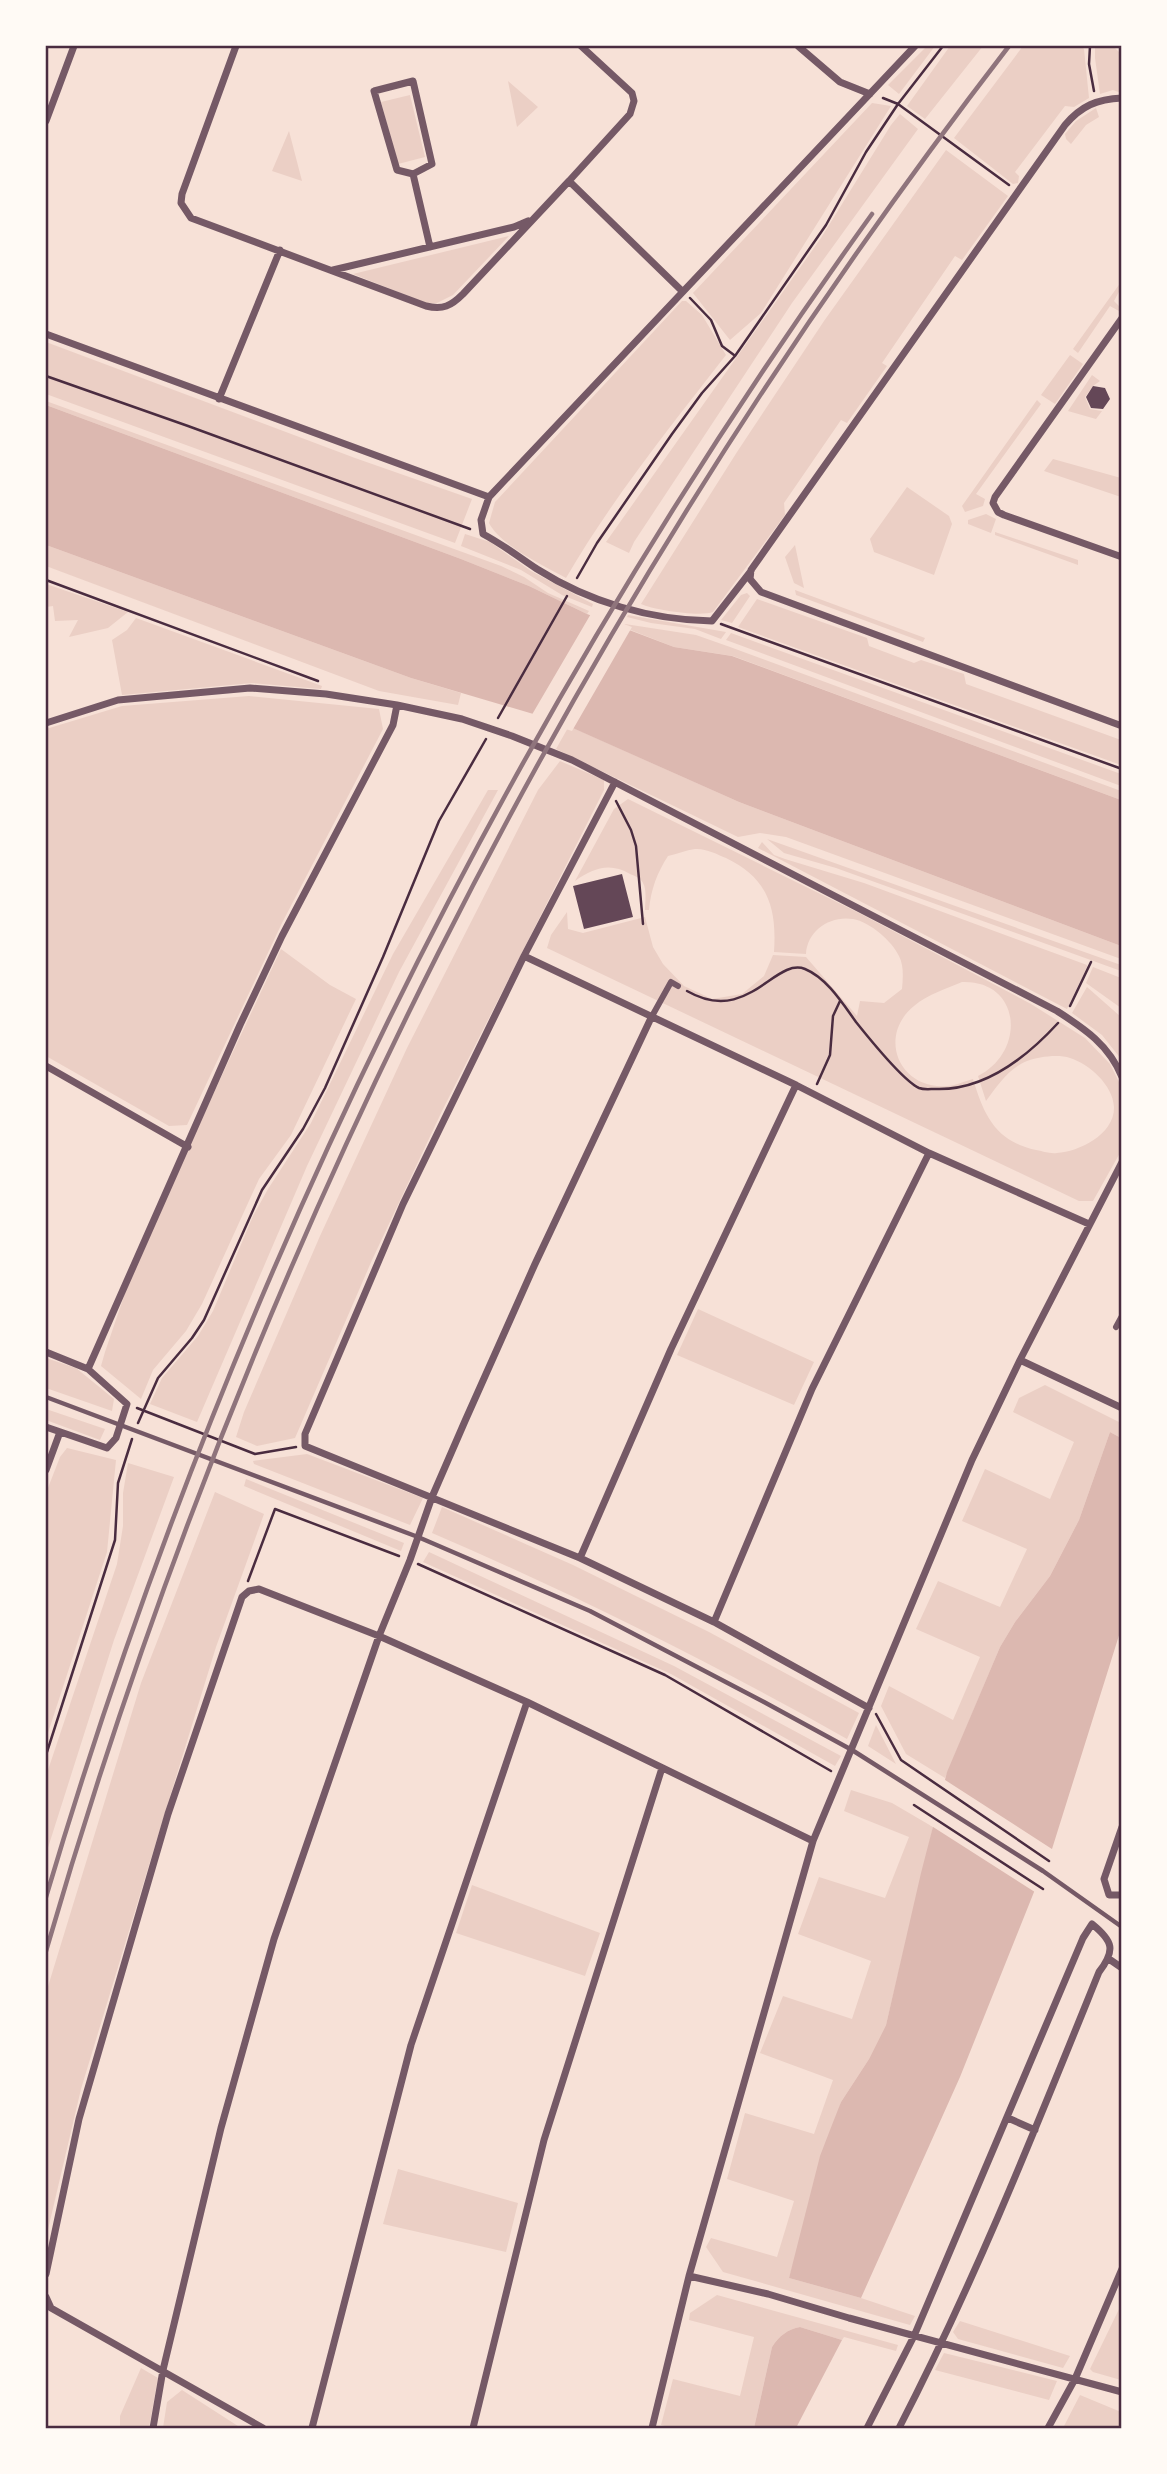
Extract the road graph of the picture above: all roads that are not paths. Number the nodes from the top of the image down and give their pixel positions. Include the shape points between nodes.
1 (74, 46) edge
2 (236, 46) edge
3 (581, 46) edge
4 (798, 46) edge
5 (915, 46) edge
6 (870, 94) junction
7 (1122, 98) edge
8 (46, 121) edge
9 (413, 174) junction
10 (569, 181) junction
11 (532, 220) junction
12 (430, 247) junction
13 (280, 250) junction
14 (333, 270) junction
15 (682, 291) junction
16 (1122, 318) edge
17 (46, 334) edge
18 (219, 399) junction
19 (489, 497) junction
20 (1122, 557) edge
21 (751, 570) junction
22 (397, 705) junction
23 (46, 723) edge
24 (1122, 726) edge
25 (615, 782) junction
26 (524, 956) junction
27 (678, 986) road end
28 (651, 1018) junction
29 (46, 1066) edge
30 (1122, 1077) edge
31 (796, 1085) junction
32 (188, 1147) junction
33 (929, 1153) junction
34 (1122, 1161) edge
35 (1088, 1224) junction
36 (1122, 1316) edge
37 (1116, 1327) dead end
38 (46, 1353) edge
39 (1020, 1360) junction
40 (88, 1369) junction
41 (46, 1397) edge
42 (1122, 1408) edge
43 (121, 1426) junction
44 (46, 1427) edge
45 (60, 1432) junction
46 (46, 1470) edge
47 (432, 1497) junction
48 (418, 1537) junction
49 (580, 1558) junction
50 (714, 1622) junction
51 (379, 1636) junction
52 (527, 1702) junction
53 (869, 1707) junction
54 (852, 1751) junction
55 (662, 1768) junction
56 (1122, 1827) edge
57 (813, 1841) junction
58 (1122, 1895) edge
59 (1122, 1927) edge
60 (1109, 1959) junction
61 (1122, 1968) edge
62 (1008, 2118) junction
63 (1035, 2130) junction
64 (1122, 2269) edge
65 (46, 2274) edge
66 (689, 2276) junction
67 (46, 2297) edge
68 (914, 2336) junction
69 (941, 2344) junction
70 (163, 2370) junction
71 (1076, 2379) junction
72 (1122, 2392) edge
73 (153, 2428) edge
74 (263, 2428) edge
75 (312, 2428) edge
76 (473, 2428) edge
77 (652, 2428) edge
78 (867, 2428) edge
79 (899, 2428) edge
80 (1048, 2428) edge

1 - 8 street
2 - 13 street via 181,203 191,218
3 - 10 street via 632,93 634,101 630,114
4 - 6 street via 840,82
5 - 6 street
6 - 15 street
7 - 21 street via 1098,101 1076,112
9 - 9 street via 432,164 413,81 374,91 397,170
9 - 12 street
10 - 11 street
10 - 15 street
11 - 12 street
11 - 14 street via 453,304 444,308 426,306
12 - 14 street
13 - 14 street
13 - 18 street
15 - 19 street
16 - 20 street via 993,503 1004,515
17 - 18 street
18 - 19 street
19 - 21 street via 481,520 483,534 594,599 638,612 712,621
21 - 24 street via 750,579 761,593
22 - 23 street via 250,688 118,700
22 - 25 street via 501,732
22 - 32 street via 393,725 282,936
25 - 26 street
25 - 30 street via 1065,1016 1103,1045
26 - 28 street
26 - 47 street via 404,1204 304,1434 305,1446
27 - 28 street via 671,982
28 - 31 street
28 - 47 street
29 - 32 street
31 - 33 street
31 - 49 street via 676,1338
32 - 40 street
33 - 35 street
33 - 50 street via 812,1389
34 - 35 street
35 - 39 street
36 - 37 street
38 - 40 street
39 - 42 street
39 - 53 street via 972,1460
40 - 43 street via 127,1404
41 - 43 lane
43 - 45 street via 107,1448
43 - 48 lane
44 - 45 street
45 - 46 street
47 - 48 street
47 - 49 street
48 - 51 street
48 - 54 lane via 590,1611
49 - 50 street
50 - 53 street
51 - 52 street
51 - 65 street via 259,1589 242,1597 168,1814 79,2119
51 - 70 street via 274,1939 221,2128
52 - 55 street
52 - 75 street via 411,2045
53 - 54 street
54 - 57 street
54 - 59 lane via 1043,1871
55 - 57 street
55 - 76 street via 544,2140
56 - 58 street via 1104,1879 1109,1895
57 - 66 street
60 - 61 street
60 - 62 street via 1108,1940 1092,1924
60 - 63 street via 1099,1972
62 - 63 street
62 - 68 street
63 - 69 street
64 - 71 street
66 - 68 street
66 - 77 street
67 - 70 street via 51,2308
68 - 69 street
68 - 78 street
69 - 71 street
69 - 79 street
70 - 73 street
70 - 74 street
71 - 72 street
71 - 80 street

